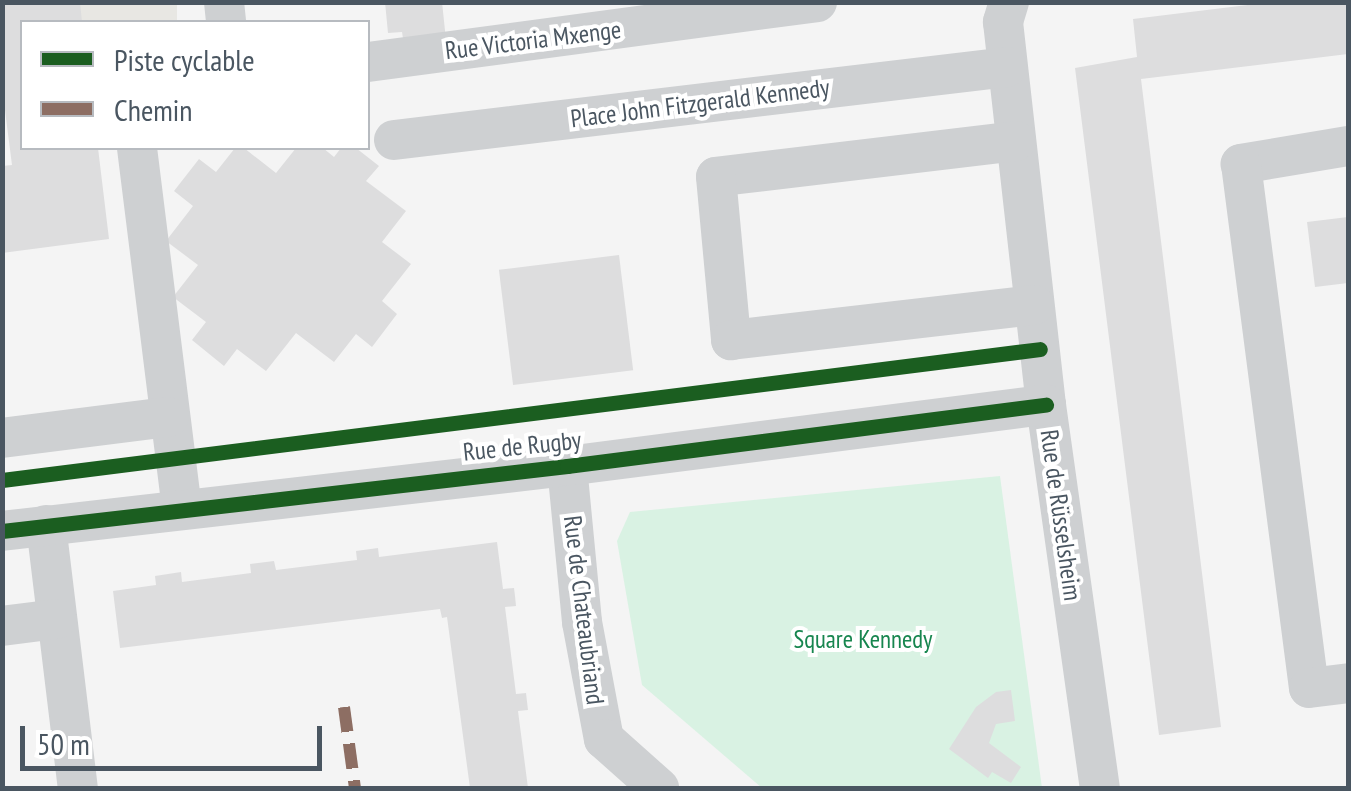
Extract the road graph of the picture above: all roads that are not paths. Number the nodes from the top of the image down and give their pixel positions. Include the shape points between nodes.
1 (817, 2) edge
2 (1008, 2) edge
3 (370, 62) edge
4 (1007, 66) junction
5 (394, 140) dead end
6 (1016, 141) junction
7 (1348, 146) edge
8 (137, 150) edge
9 (1034, 305) junction
10 (1046, 405) junction
11 (170, 417) junction
12 (2, 438) edge
13 (566, 466) junction
14 (182, 508) junction
15 (46, 526) junction
16 (2, 531) edge
17 (57, 619) junction
18 (2, 626) edge
19 (1348, 683) edge
20 (78, 788) edge
21 (659, 788) edge
22 (1100, 788) edge

1 - 3 street, Rue Victoria Mxenge
2 - 4 street, Rue de Rüsselsheim via 1002,22
4 - 5 street, Place John Fitzgerald Kennedy
4 - 6 street, Rue de Rüsselsheim
6 - 9 street, Rue de Rüsselsheim
6 - 9 street via 716,177 731,340
7 - 19 street via 1242,164 1309,688
8 - 11 street
9 - 10 street, Rue de Rüsselsheim
10 - 13 street, Rue de Rugby
10 - 22 street, Rue de Rüsselsheim
11 - 12 street
11 - 14 street
13 - 14 street, Rue de Rugby
13 - 21 street, Rue de Chateaubriand via 582,622 604,739
14 - 15 street, Rue de Rugby
15 - 16 street, Rue de Rugby
15 - 17 street
17 - 18 street
17 - 20 street

